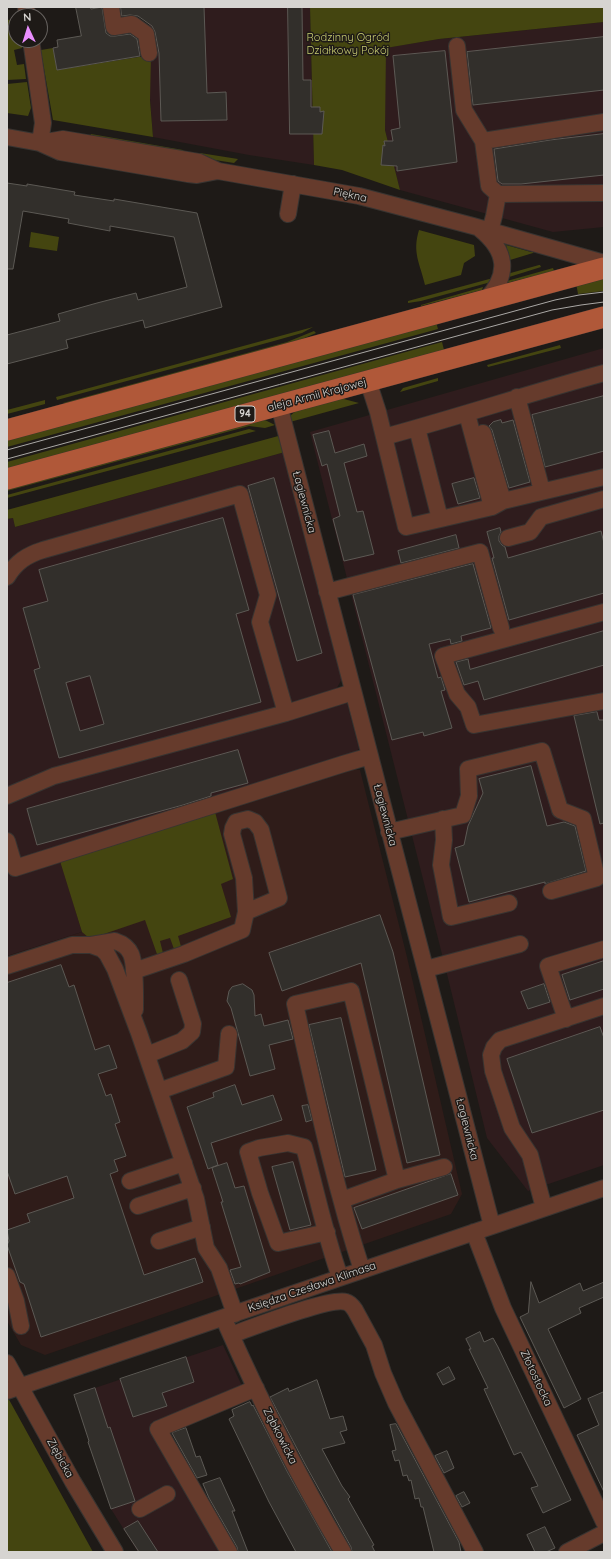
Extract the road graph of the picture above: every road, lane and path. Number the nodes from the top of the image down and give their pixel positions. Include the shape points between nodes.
1 (111, 7) edge
2 (457, 46) dead end
3 (32, 48) edge
4 (149, 52) dead end
5 (604, 122) edge
6 (7, 137) edge
7 (483, 141) junction
8 (40, 142) junction
9 (293, 184) junction
10 (604, 193) edge
11 (498, 194) junction
12 (288, 214) dead end
13 (484, 229) junction
14 (604, 263) edge
15 (604, 268) edge
16 (486, 300) junction
17 (604, 317) edge
18 (604, 373) edge
19 (368, 381) junction
20 (517, 397) junction
21 (279, 405) junction
22 (472, 412) junction
23 (417, 428) junction
24 (7, 430) edge
25 (384, 437) junction
26 (604, 477) edge
27 (7, 479) edge
28 (542, 491) junction
29 (604, 499) edge
30 (498, 504) junction
31 (440, 519) junction
32 (508, 538) dead end
33 (7, 577) edge
34 (327, 592) junction
35 (604, 612) edge
36 (501, 628) dead end
37 (353, 692) junction
38 (604, 701) edge
39 (286, 713) junction
40 (370, 756) junction
41 (7, 796) edge
42 (443, 819) junction
43 (389, 832) junction
44 (7, 841) edge
45 (551, 891) dead end
46 (510, 903) dead end
47 (246, 912) junction
48 (520, 944) dead end
49 (91, 945) junction
50 (604, 949) edge
51 (7, 966) edge
52 (426, 969) junction
53 (134, 971) junction
54 (179, 980) dead end
55 (604, 1006) edge
56 (566, 1019) junction
57 (136, 1024) junction
58 (228, 1034) dead end
59 (147, 1055) junction
60 (159, 1091) junction
61 (184, 1163) junction
62 (444, 1167) dead end
63 (397, 1180) junction
64 (130, 1181) dead end
65 (192, 1188) junction
66 (604, 1188) edge
67 (342, 1200) junction
68 (138, 1206) dead end
69 (544, 1208) junction
70 (492, 1226) junction
71 (202, 1227) junction
72 (327, 1232) junction
73 (474, 1232) junction
74 (159, 1241) dead end
75 (362, 1270) junction
76 (7, 1276) edge
77 (340, 1277) junction
78 (229, 1316) junction
79 (21, 1326) dead end
80 (231, 1335) junction
81 (7, 1363) edge
82 (256, 1388) junction
83 (14, 1389) edge
84 (167, 1494) dead end
85 (140, 1509) dead end
86 (604, 1522) edge
87 (604, 1533) edge
88 (114, 1552) edge
89 (228, 1552) edge
90 (343, 1552) edge
91 (475, 1552) edge
92 (567, 1552) edge

1 - 4 street via 114,27 132,24 146,34
2 - 7 street via 464,110
3 - 8 street via 43,123
5 - 7 street
6 - 8 street, Piękna
7 - 11 street via 488,186
8 - 9 street, Piękna via 63,139 199,162 218,171
9 - 12 street
9 - 13 street, Piękna via 359,196
10 - 11 street
11 - 13 street via 494,216
13 - 14 street, Piękna
13 - 16 street via 497,246 502,262 499,281
15 - 16 main road
16 - 24 main road
17 - 19 main road, aleja Armii Krajowej / 94
18 - 20 street
19 - 21 main road, aleja Armii Krajowej / 94
19 - 25 street
20 - 22 street
20 - 28 street
21 - 27 main road, aleja Armii Krajowej / 94
21 - 34 street, Łagiewnicka
22 - 23 street
22 - 30 street
23 - 25 street
23 - 31 street
25 - 31 street via 406,527
26 - 28 street
28 - 30 street
29 - 32 street via 541,517 530,532
30 - 31 street
33 - 39 street via 15,565 28,555 240,494 268,595 260,622
34 - 36 street via 480,552
34 - 37 street, Łagiewnicka
35 - 38 street via 443,656 457,694 468,707 474,725
37 - 39 street
37 - 40 street, Łagiewnicka
39 - 41 street via 54,776
40 - 43 street, Łagiewnicka
40 - 44 street via 15,868
42 - 43 street
42 - 45 street via 463,815 469,796 468,769 542,751 560,810 583,819 597,878
42 - 46 street via 441,865 451,917
43 - 52 street, Łagiewnicka
47 - 47 street via 244,878 232,834 236,822 248,818 261,830 279,898
47 - 53 street via 242,930
48 - 52 street
49 - 51 street via 58,948
49 - 53 street via 108,941 119,942 131,954
49 - 57 street, Ząbkowicka via 102,949 109,958
50 - 56 street via 548,966
52 - 70 street, Łagiewnicka
53 - 57 street
54 - 59 street via 192,1032 182,1041
55 - 56 street
56 - 69 street via 500,1040 491,1055 493,1071 512,1128 530,1155
57 - 59 street, Ząbkowicka
58 - 60 street via 226,1067
59 - 60 street, Ząbkowicka
60 - 61 street, Ząbkowicka
61 - 64 street
61 - 65 street, Ząbkowicka
62 - 63 street
63 - 67 street
63 - 67 street via 350,991 295,1004
65 - 68 street
65 - 71 street, Ząbkowicka
66 - 69 street, Księdza Czesława Klimasa
67 - 75 street
69 - 70 street, Księdza Czesława Klimasa
70 - 73 street, Księdza Czesława Klimasa
71 - 74 street
71 - 78 street, Ząbkowicka via 206,1248 219,1268
72 - 72 street via 304,1148 288,1143 248,1152 278,1243
72 - 77 street
73 - 75 street, Księdza Czesława Klimasa
73 - 86 street, Złotostocka via 503,1308
75 - 77 street, Księdza Czesława Klimasa
76 - 79 street
77 - 78 street, Księdza Czesława Klimasa
78 - 80 street, Ząbkowicka
78 - 83 street, Księdza Czesława Klimasa
80 - 82 street, Ząbkowicka
80 - 91 street via 328,1302 346,1302 351,1305 374,1345 396,1403
81 - 83 street, Ziębicka
82 - 89 street via 158,1429
82 - 90 street, Ząbkowicka via 310,1497
83 - 88 street, Ziębicka
84 - 85 street
87 - 92 street

